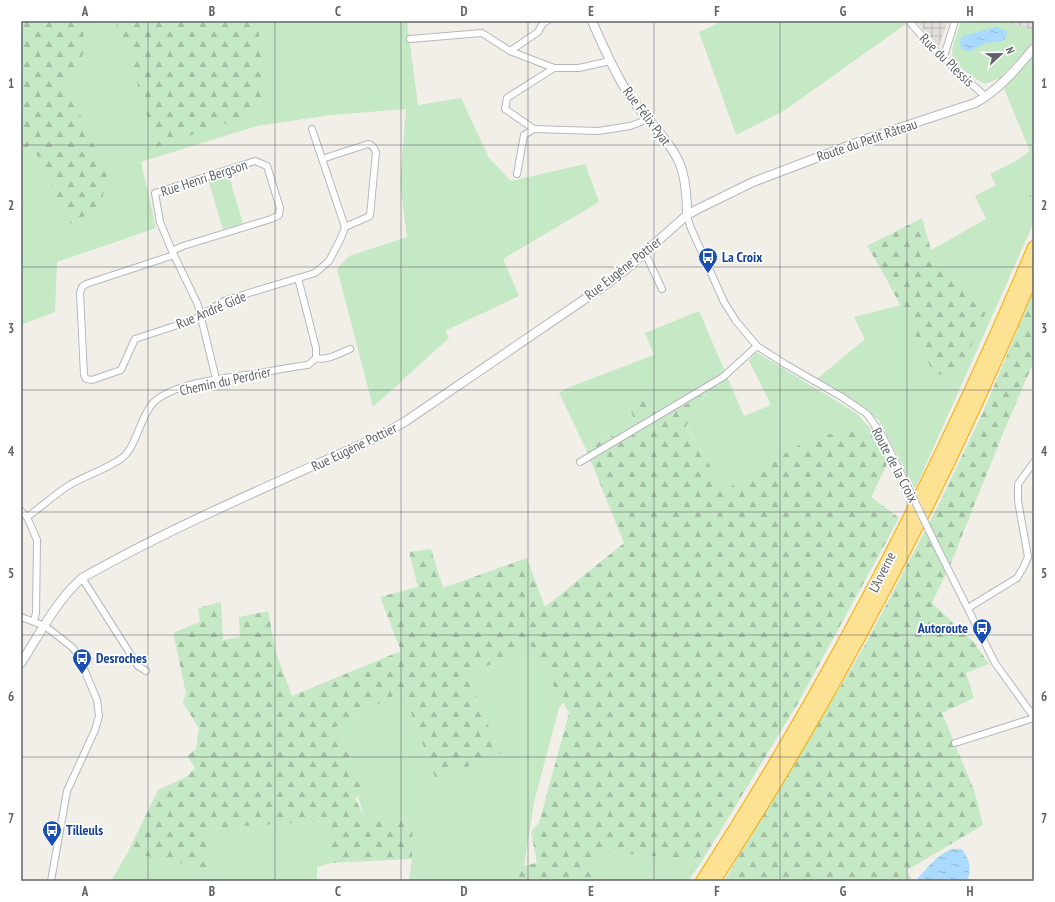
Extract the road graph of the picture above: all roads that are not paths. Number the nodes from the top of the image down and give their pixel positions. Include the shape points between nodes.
1 (547, 21) edge
2 (592, 21) edge
3 (909, 21) edge
4 (955, 21) edge
5 (410, 39) dead end
6 (1034, 48) edge
7 (510, 51) junction
8 (943, 59) junction
9 (610, 61) junction
10 (554, 68) junction
11 (986, 97) junction
12 (646, 118) junction
13 (312, 129) dead end
14 (534, 129) junction
15 (322, 159) junction
16 (517, 174) dead end
17 (688, 215) junction
18 (345, 227) junction
19 (1034, 247) edge
20 (173, 253) junction
21 (645, 253) junction
22 (1034, 272) edge
23 (298, 278) junction
24 (662, 289) dead end
25 (201, 315) junction
26 (757, 346) junction
27 (350, 349) dead end
28 (316, 358) junction
29 (216, 379) junction
30 (580, 462) dead end
31 (1034, 462) edge
32 (21, 511) edge
33 (27, 517) junction
34 (82, 578) junction
35 (968, 608) junction
36 (21, 617) edge
37 (34, 621) junction
38 (45, 626) junction
39 (21, 663) edge
40 (146, 671) dead end
41 (1034, 718) edge
42 (955, 743) dead end
43 (51, 881) edge
44 (702, 881) edge
45 (714, 881) edge

1 - 7 street via 538,32
2 - 9 street, Rue Félix Pyat
3 - 8 street, Rue du Plessis
4 - 8 street
5 - 7 street via 482,32
6 - 11 street, Route du Petit Râteau via 1007,79
7 - 10 street
8 - 11 street, Rue du Plessis
9 - 10 street via 579,68
9 - 12 street, Rue Félix Pyat via 629,95
10 - 14 street via 507,98 505,109
11 - 17 street, Route du Petit Râteau via 975,104 869,138 753,182
12 - 14 street via 630,126 598,131
12 - 17 street, Rue Félix Pyat via 675,155 681,169
13 - 15 street
14 - 16 street via 524,135
15 - 18 street
15 - 18 street via 368,144 376,152 370,216
17 - 21 street, Rue Eugène Pottier
17 - 26 street, Route de la Croix via 690,226 724,302
18 - 23 street, Rue André Gide via 329,261 315,273
19 - 44 highway, L'Arverne via 969,396 872,591 799,723
20 - 20 street, Rue Henri Bergson via 183,246 279,215 280,208 267,166 255,161 155,193 160,222
20 - 25 street
20 - 25 street, Rue André Gide via 82,287 80,293 86,379 92,380 121,370 136,339
21 - 24 street
21 - 34 street, Rue Eugène Pottier via 595,292 382,435 209,514
22 - 45 highway, L'Arverne via 949,463 880,598 801,740
23 - 25 street, Rue André Gide via 226,300
23 - 28 street via 316,348
25 - 29 street
26 - 30 street via 723,377
26 - 35 street, Route de la Croix, bridge via 867,414 883,436
27 - 28 street, Chemin du Perdrier via 321,360
28 - 29 street, Chemin du Perdrier via 308,365
29 - 33 street, Chemin du Perdrier via 176,390 159,398 144,417 129,450 123,457 69,486
31 - 35 street via 1018,484 1018,501 1028,557 1017,578
32 - 33 street
33 - 37 street via 37,540
34 - 38 street, Rue Eugène Pottier via 71,588
34 - 40 street via 138,666
35 - 41 street, Route de la Croix via 995,663
36 - 37 street
37 - 38 street
38 - 39 street, Rue Eugène Pottier
38 - 43 street via 78,655 97,700 99,716 67,791
41 - 42 street

